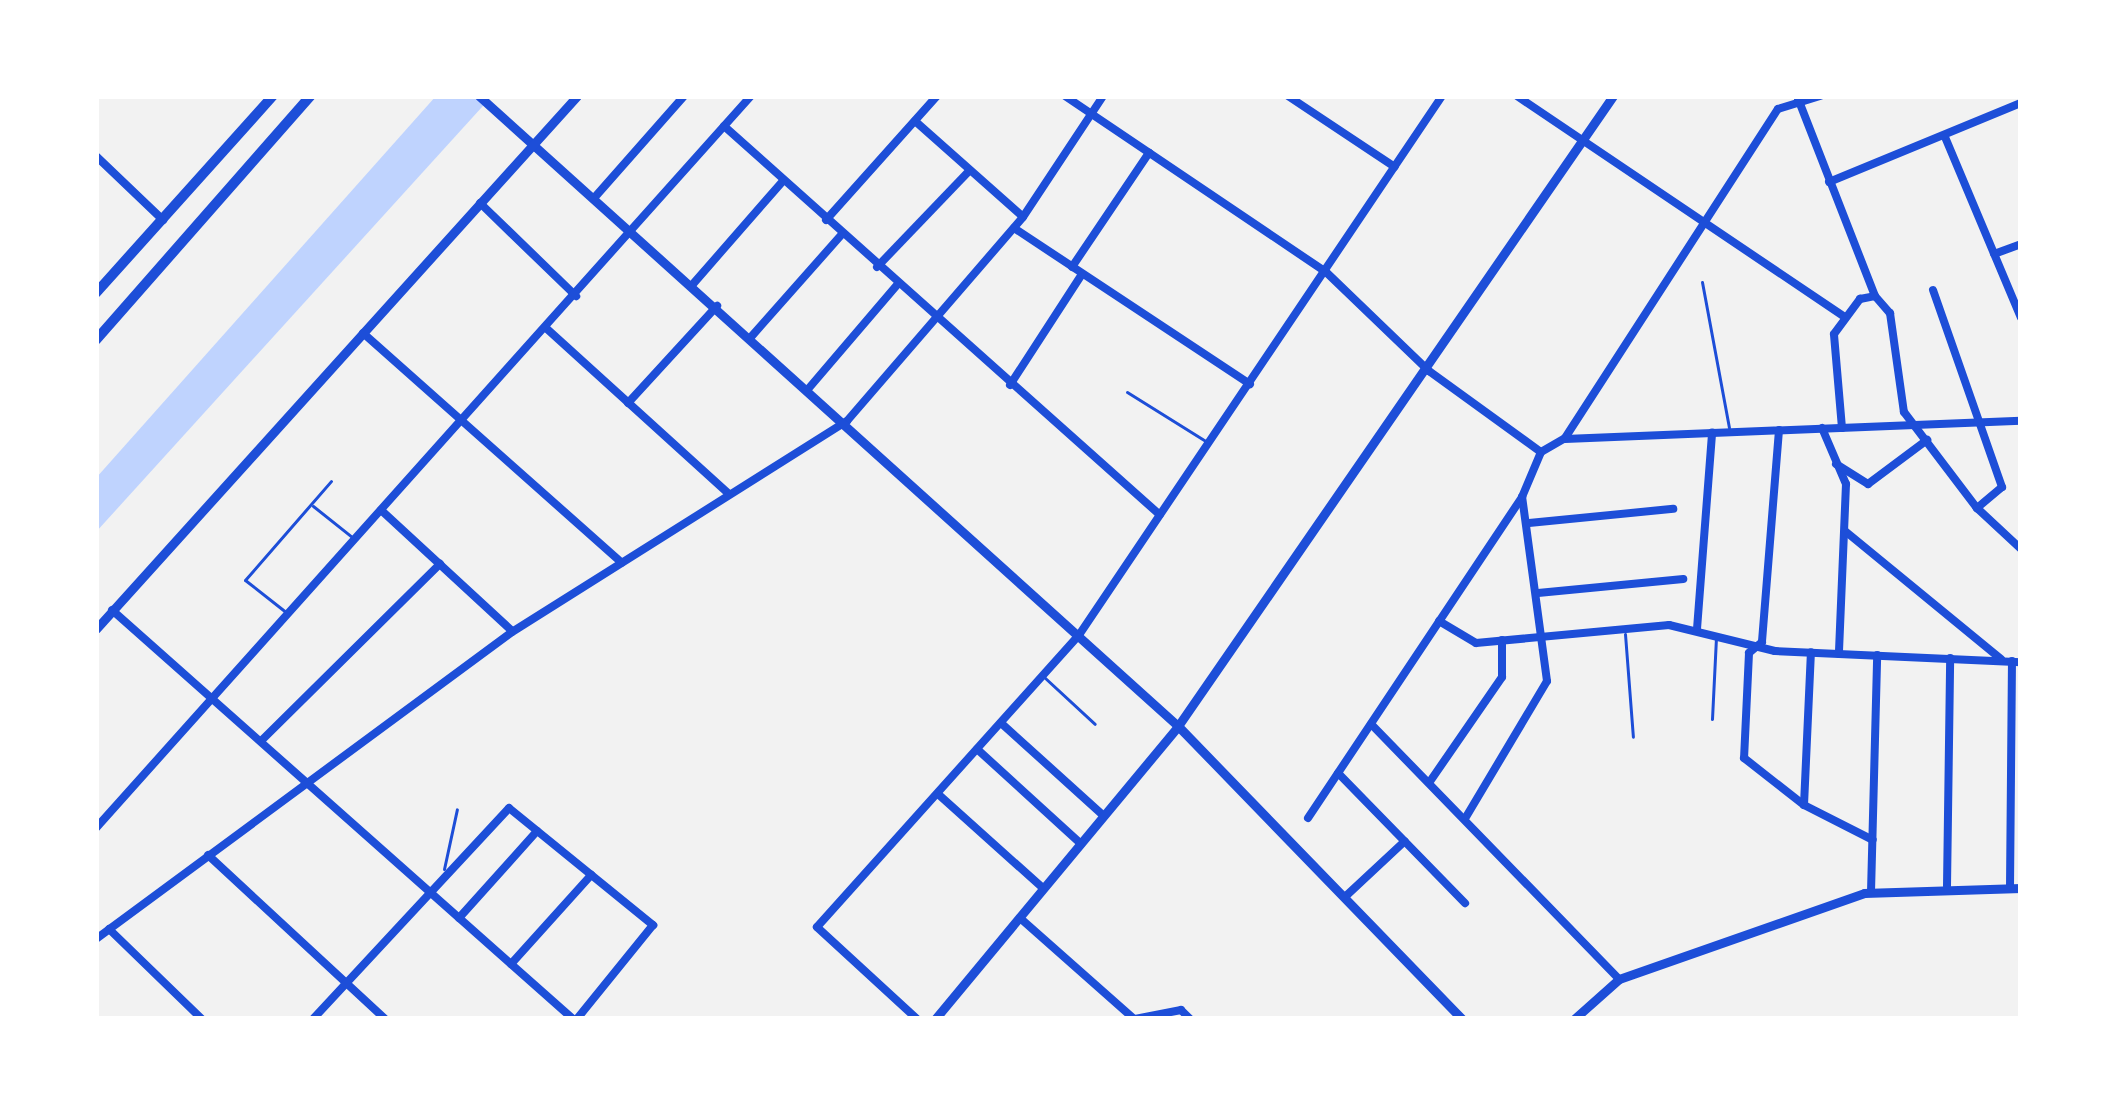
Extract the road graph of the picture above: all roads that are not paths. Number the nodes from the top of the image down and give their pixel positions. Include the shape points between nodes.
1 (273, 96) edge
2 (310, 96) edge
3 (478, 96) edge
4 (577, 96) edge
5 (684, 96) edge
6 (752, 96) edge
7 (937, 96) edge
8 (1065, 96) edge
9 (1103, 96) edge
10 (1288, 96) edge
11 (1442, 96) edge
12 (1516, 96) edge
13 (1613, 96) edge
14 (1820, 96) edge
15 (1799, 100) edge
16 (2021, 103) edge
17 (1092, 114) junction
18 (915, 121) junction
19 (724, 127) junction
20 (1945, 137) junction
21 (1585, 139) junction
22 (535, 144) junction
23 (1149, 153) junction
24 (96, 156) edge
25 (1395, 167) junction
26 (970, 171) junction
27 (783, 181) junction
28 (1829, 182) junction
29 (595, 197) junction
30 (479, 202) junction
31 (1023, 217) junction
32 (163, 220) junction
33 (826, 220) junction
34 (1705, 221) junction
35 (1014, 228) junction
36 (631, 230) junction
37 (842, 235) junction
38 (2021, 244) edge
39 (1994, 254) junction
40 (877, 267) junction
41 (1072, 267) junction
42 (1326, 272) junction
43 (1082, 274) junction
44 (1702, 282) dead end
45 (693, 284) junction
46 (897, 285) junction
47 (1933, 290) dead end
48 (96, 293) edge
49 (576, 296) junction
50 (1874, 296) junction
51 (717, 306) junction
52 (1845, 316) junction
53 (2021, 318) edge
54 (939, 323) junction
55 (547, 328) junction
56 (362, 332) junction
57 (752, 337) junction
58 (96, 340) edge
59 (1429, 371) junction
60 (1250, 384) junction
61 (1010, 385) junction
62 (809, 388) junction
63 (1127, 392) dead end
64 (628, 403) junction
65 (462, 419) junction
66 (847, 421) junction
67 (2021, 421) edge
68 (1979, 422) junction
69 (1915, 424) junction
70 (1822, 428) junction
71 (1842, 428) junction
72 (1779, 430) junction
73 (1729, 433) junction
74 (1712, 434) junction
75 (1563, 439) junction
76 (1927, 440) junction
77 (1209, 443) junction
78 (1541, 452) junction
79 (1835, 463) junction
80 (331, 482) dead end
81 (729, 494) junction
82 (1522, 496) junction
83 (312, 504) junction
84 (1977, 508) junction
85 (1673, 509) dead end
86 (381, 510) junction
87 (1160, 515) junction
88 (1529, 523) junction
89 (1844, 530) junction
90 (355, 539) junction
91 (2021, 549) edge
92 (622, 563) junction
93 (440, 564) junction
94 (1683, 579) dead end
95 (1538, 593) junction
96 (112, 610) junction
97 (288, 614) junction
98 (1439, 622) junction
99 (1624, 626) junction
100 (96, 628) edge
101 (1697, 629) junction
102 (512, 632) junction
103 (1079, 634) junction
104 (1544, 634) junction
105 (1716, 635) junction
106 (1502, 640) junction
107 (1756, 646) junction
108 (1811, 652) junction
109 (1839, 654) junction
110 (1877, 655) junction
111 (1950, 658) junction
112 (2012, 661) edge
113 (1042, 676) junction
114 (215, 695) junction
115 (1712, 719) dead end
116 (1000, 723) junction
117 (1095, 724) dead end
118 (1370, 724) junction
119 (1178, 727) junction
120 (1633, 737) dead end
121 (261, 741) junction
122 (977, 749) junction
123 (1338, 773) junction
124 (1431, 780) junction
125 (306, 782) junction
126 (938, 794) junction
127 (1804, 805) junction
128 (457, 809) dead end
129 (1104, 816) junction
130 (1466, 817) junction
131 (1308, 818) dead end
132 (96, 828) edge
133 (537, 830) junction
134 (1873, 840) junction
135 (1405, 841) junction
136 (1082, 844) junction
137 (208, 855) junction
138 (444, 869) junction
139 (591, 874) junction
140 (1947, 886) junction
141 (2016, 888) edge
142 (426, 889) junction
143 (1044, 889) junction
144 (1871, 892) junction
145 (1347, 896) junction
146 (1465, 903) dead end
147 (459, 918) junction
148 (1020, 919) junction
149 (109, 929) junction
150 (96, 939) edge
151 (511, 964) junction
152 (1619, 979) junction
153 (344, 982) junction
154 (202, 1019) edge
155 (313, 1019) edge
156 (385, 1019) edge
157 (575, 1019) edge
158 (917, 1019) edge
159 (935, 1019) edge
160 (1134, 1019) edge
161 (1190, 1019) edge
162 (1462, 1019) edge
163 (1574, 1019) edge

1 - 32 main road
2 - 58 main road
3 - 22 street
4 - 22 street
5 - 29 street
6 - 19 street
7 - 18 street
8 - 17 street
9 - 17 street
10 - 25 street
11 - 25 street
12 - 21 street
13 - 21 street
14 - 15 street
15 - 28 street
15 - 34 street via 1778,109
16 - 20 street
17 - 23 street
17 - 31 street
18 - 26 street
18 - 33 street
19 - 27 street
19 - 36 street
20 - 28 street
20 - 39 street
21 - 34 street
21 - 59 street
22 - 29 street
22 - 30 street
23 - 41 street
23 - 42 street
24 - 32 street
25 - 42 street
26 - 31 street
26 - 40 street
27 - 33 street
27 - 45 street
28 - 50 street
29 - 36 street
30 - 49 street
30 - 56 street
31 - 35 street
32 - 48 main road
33 - 37 street
34 - 52 street
34 - 75 street
35 - 41 street
35 - 54 street
36 - 45 street
36 - 49 street
37 - 40 street
37 - 57 street
38 - 39 street
39 - 53 street
40 - 46 street
41 - 43 street
42 - 59 street
42 - 60 street
43 - 60 street
43 - 61 street
44 - 73 lane
45 - 51 street
46 - 54 street
46 - 62 street
47 - 68 street
49 - 55 street
50 - 52 street via 1859,299
50 - 69 street via 1890,313 1904,412
51 - 57 street
51 - 64 street
52 - 71 street via 1834,334
54 - 61 street
54 - 66 street
55 - 64 street
55 - 65 street
56 - 65 street
56 - 96 street
57 - 62 street
59 - 78 street
59 - 119 street
60 - 77 street
61 - 87 street
62 - 66 street
63 - 77 lane
64 - 81 street
65 - 86 street
65 - 92 street
66 - 81 street
66 - 103 street
67 - 68 street
68 - 69 street
68 - 84 street via 2002,487
69 - 71 street
69 - 76 street
70 - 71 street
70 - 72 street
70 - 79 street
72 - 73 street
72 - 107 street
73 - 74 street
74 - 75 street
74 - 101 street
75 - 78 street
76 - 79 street via 1868,484
76 - 84 street
77 - 87 street
78 - 82 street
79 - 89 street via 1846,484
80 - 83 lane
81 - 92 street
82 - 88 street
82 - 98 street
83 - 90 lane
83 - 97 lane via 245,580
84 - 91 street
85 - 88 street
86 - 90 street
86 - 93 street
87 - 103 street
88 - 95 street
89 - 109 street
89 - 112 street
90 - 97 street
92 - 102 street
93 - 102 street
93 - 121 street
94 - 95 street
95 - 104 street
96 - 100 street
96 - 114 street
97 - 114 street
98 - 106 street via 1476,643
98 - 118 street
99 - 101 street
99 - 104 street
99 - 120 lane
101 - 105 street
102 - 125 street
103 - 113 street
103 - 119 street
104 - 106 street
104 - 130 street via 1546,681
105 - 107 street
105 - 115 lane
106 - 124 street via 1502,677
107 - 108 street
107 - 127 street via 1749,653 1744,758
108 - 109 street
108 - 127 street
109 - 110 street
110 - 111 street
110 - 134 street
111 - 112 street
111 - 140 street
112 - 141 street
113 - 116 street
113 - 117 lane
114 - 121 street
114 - 132 street
116 - 122 street
116 - 129 street
118 - 123 street
118 - 124 street
119 - 129 street
119 - 145 street
121 - 125 street
122 - 126 street
122 - 136 street
123 - 131 street
123 - 135 street
124 - 130 street
125 - 137 street
125 - 142 street
126 - 143 street
126 - 158 street via 817,927
127 - 134 street
128 - 138 lane
129 - 136 street
130 - 152 street
133 - 138 street via 509,808 459,864
133 - 139 street
133 - 147 street
134 - 144 street
135 - 145 street
135 - 146 street
136 - 143 street
137 - 149 street
137 - 153 street
138 - 142 street
139 - 151 street
139 - 157 street via 653,925
140 - 141 street
140 - 144 street
142 - 147 street
142 - 153 street
143 - 148 street
144 - 152 street
145 - 162 street
147 - 151 street
148 - 159 street
148 - 160 street
149 - 150 street
149 - 154 street
151 - 157 street
152 - 163 street
153 - 155 street
153 - 156 street
160 - 161 street via 1181,1010

